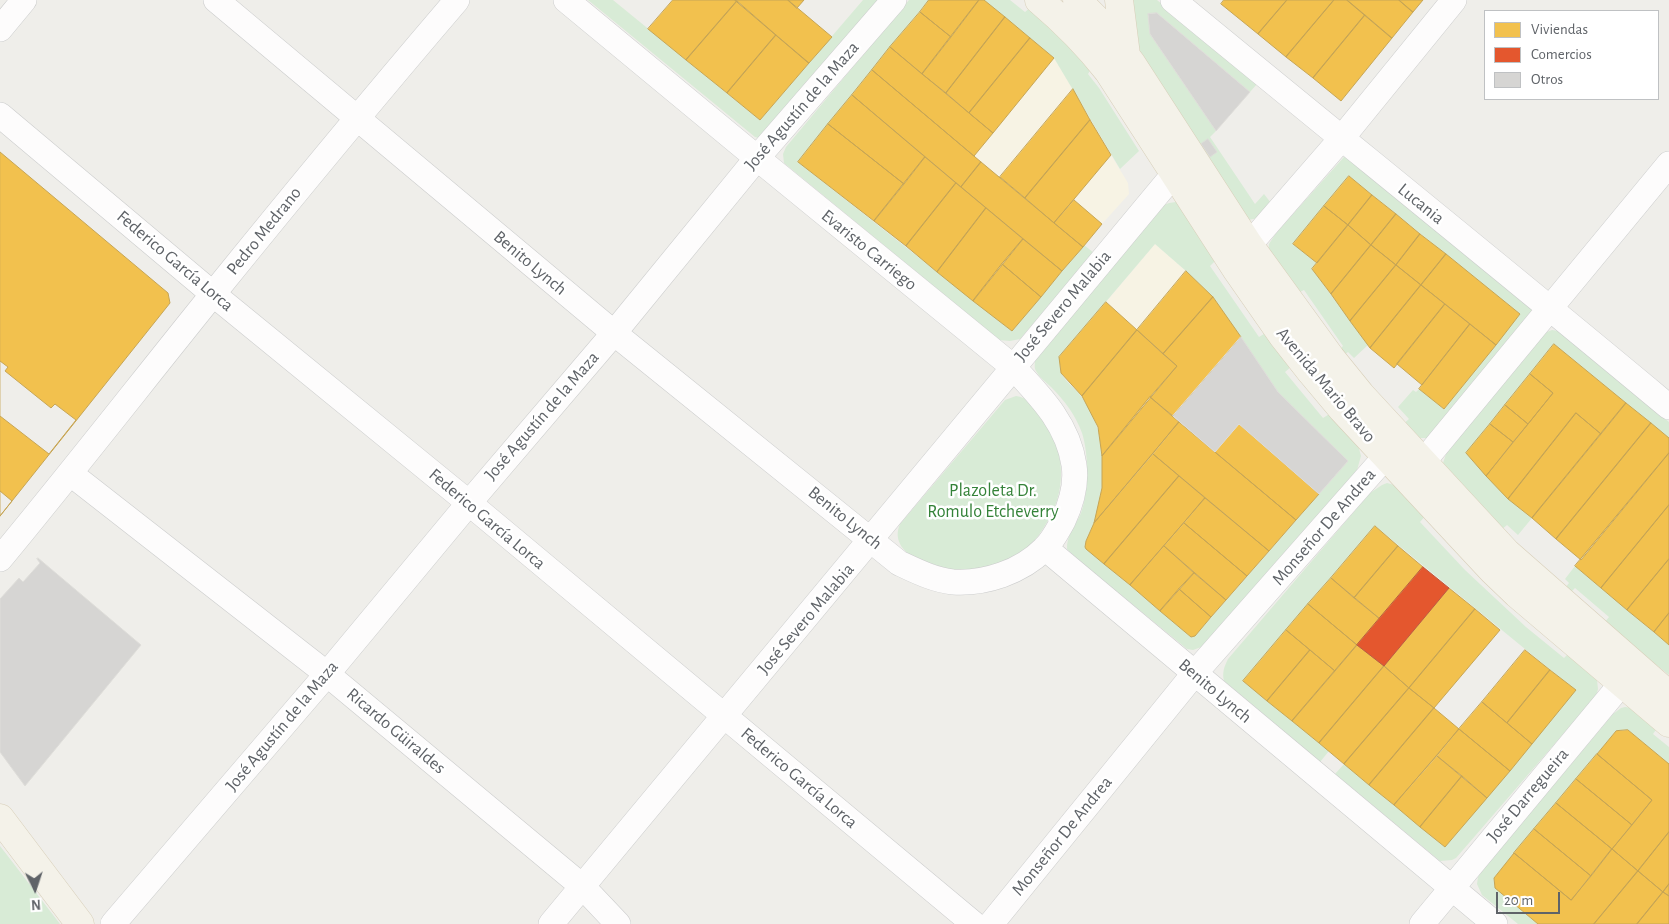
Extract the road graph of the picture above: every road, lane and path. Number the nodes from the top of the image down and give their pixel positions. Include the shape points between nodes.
1 (24, 0) edge
2 (216, 0) edge
3 (457, 0) edge
4 (566, 0) edge
5 (894, 0) edge
6 (1039, 0) edge
7 (1077, 0) edge
8 (1173, 0) edge
9 (1454, 0) edge
10 (1120, 2) edge
11 (0, 29) edge
12 (1126, 55) junction
13 (1128, 102) junction
14 (0, 115) edge
15 (357, 117) junction
16 (1341, 139) junction
17 (757, 158) junction
18 (1669, 164) edge
19 (1174, 174) junction
20 (1249, 245) junction
21 (213, 294) junction
22 (1550, 308) junction
23 (614, 333) junction
24 (1013, 367) junction
25 (1669, 407) edge
26 (1386, 456) junction
27 (1422, 462) junction
28 (71, 474) junction
29 (469, 503) junction
30 (872, 540) junction
31 (1045, 548) junction
32 (0, 559) edge
33 (327, 674) junction
34 (1194, 674) junction
35 (1628, 674) junction
36 (1666, 708) edge
37 (725, 716) junction
38 (0, 818) edge
39 (583, 887) junction
40 (1451, 887) junction
41 (80, 924) edge
42 (113, 924) edge
43 (551, 924) edge
44 (618, 924) edge
45 (974, 924) edge
46 (991, 924) edge
47 (1422, 924) edge
48 (1495, 924) edge

1 - 11 street
2 - 15 street, Benito Lynch
3 - 15 street, Pedro Medrano
4 - 17 street, Evaristo Carriego
5 - 17 street, José Agustín de la Maza
6 - 13 main road, Avenida Mario Bravo via 1090,48
7 - 12 main road, Avenida Mario Bravo
8 - 16 street, Lucania
9 - 16 street
10 - 12 main road
12 - 13 main road
12 - 20 main road, Avenida Mario Bravo
13 - 19 main road, Avenida Mario Bravo
14 - 21 street, Federico García Lorca
15 - 21 street, Pedro Medrano
15 - 23 street, Benito Lynch
16 - 20 street
16 - 22 street, Lucania
17 - 23 street, José Agustín de la Maza
17 - 24 street, Evaristo Carriego
18 - 22 street
19 - 24 street, José Severo Malabia
19 - 26 main road, Avenida Mario Bravo via 1282,335 1342,409
20 - 27 main road, Avenida Mario Bravo via 1331,358
21 - 28 street, Pedro Medrano
21 - 29 street, Federico García Lorca
22 - 25 street, Lucania
22 - 27 street
23 - 29 street, José Agustín de la Maza
23 - 30 street, Benito Lynch
24 - 30 street, José Severo Malabia
24 - 31 street, Evaristo Carriego via 1043,398 1057,419 1068,441 1074,466 1074,488 1069,509
26 - 27 street, Monseñor De Andrea
26 - 34 street, Monseñor De Andrea
26 - 35 main road, Avenida Mario Bravo via 1518,594
27 - 35 main road, Avenida Mario Bravo
28 - 32 street, Pedro Medrano
28 - 33 street, Ricardo Güiraldes
29 - 33 street, José Agustín de la Maza
29 - 37 street, Federico García Lorca
30 - 31 street, Benito Lynch via 899,562 926,576 952,582 977,581 1001,575 1024,564
30 - 37 street, José Severo Malabia
31 - 34 street, Benito Lynch
33 - 39 street, Ricardo Güiraldes
33 - 42 street, José Agustín de la Maza
34 - 40 street, Benito Lynch
34 - 46 street, Monseñor De Andrea
35 - 36 main road, Avenida Mario Bravo
35 - 40 street, José Darregueira
37 - 39 street, José Severo Malabia
37 - 45 street, Federico García Lorca
38 - 41 main road
39 - 43 street, José Severo Malabia
39 - 44 street, Ricardo Güiraldes
40 - 47 street, José Darregueira
40 - 48 street, Benito Lynch

